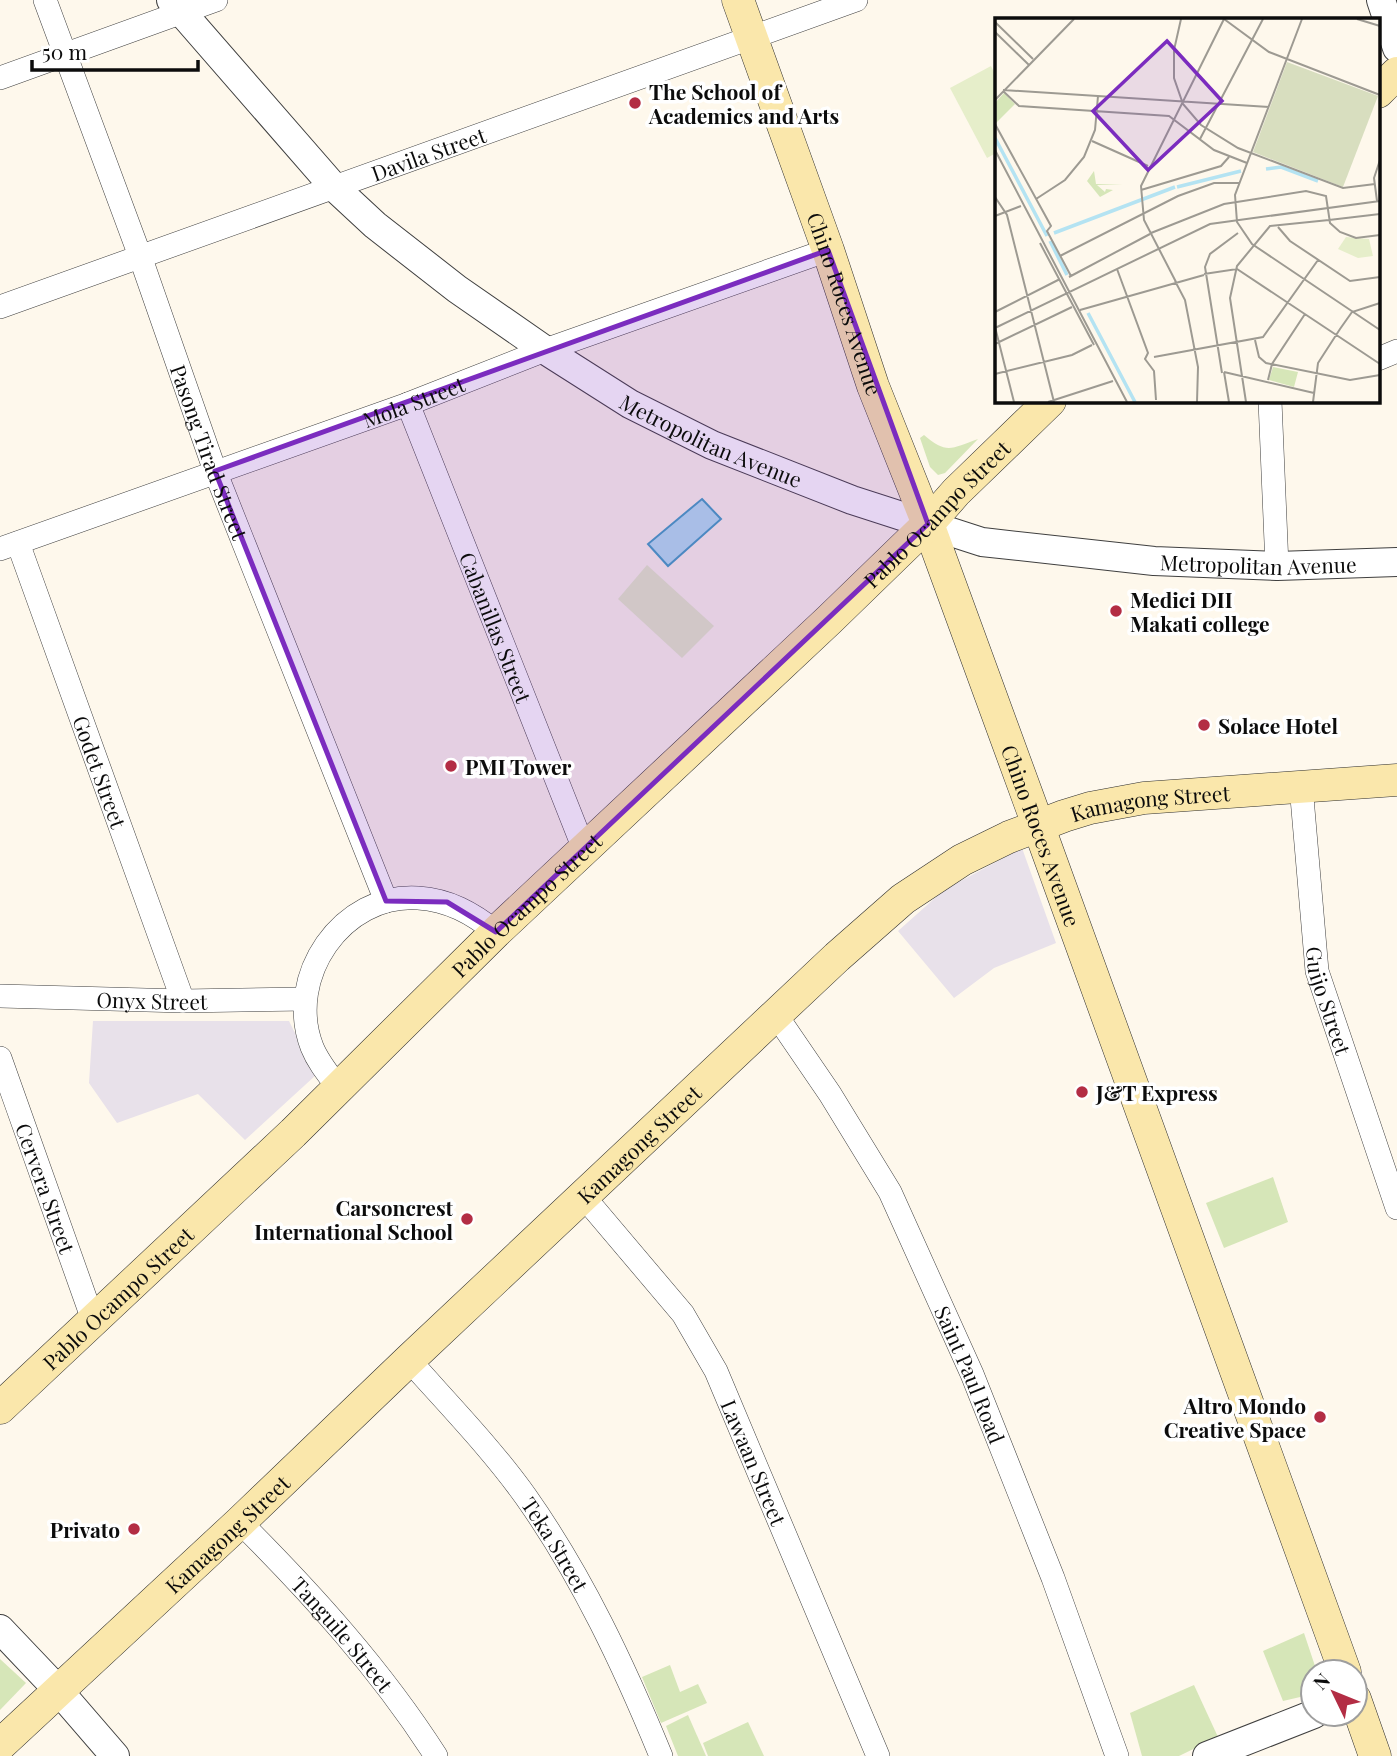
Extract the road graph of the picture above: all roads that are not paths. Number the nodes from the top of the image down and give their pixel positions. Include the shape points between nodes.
1 (45, 0) edge
2 (216, 0) edge
3 (738, 0) edge
4 (856, 0) edge
5 (1381, 0) edge
6 (176, 6) edge
7 (751, 39) junction
8 (1397, 48) edge
9 (65, 55) junction
10 (1397, 73) edge
11 (0, 78) edge
12 (1380, 90) edge
13 (333, 186) junction
14 (828, 250) junction
15 (140, 256) junction
16 (0, 307) edge
17 (545, 351) junction
18 (1397, 351) edge
19 (1380, 358) edge
20 (1049, 402) edge
21 (1273, 402) edge
22 (408, 404) junction
23 (215, 471) junction
24 (928, 524) junction
25 (9, 546) edge
26 (1397, 562) edge
27 (1277, 566) junction
28 (1397, 780) edge
29 (1301, 786) junction
30 (1038, 825) junction
31 (584, 849) junction
32 (386, 901) junction
33 (496, 932) junction
34 (0, 996) edge
35 (305, 999) junction
36 (183, 1001) junction
37 (776, 1015) junction
38 (0, 1058) edge
39 (338, 1087) junction
40 (584, 1197) junction
41 (1397, 1208) edge
42 (93, 1320) junction
43 (410, 1360) junction
44 (0, 1408) edge
45 (240, 1522) junction
46 (0, 1629) edge
47 (1340, 1658) edge
48 (58, 1690) junction
49 (1299, 1720) edge
50 (1365, 1728) edge
51 (0, 1745) edge
52 (115, 1756) edge
53 (436, 1756) edge
54 (662, 1756) edge
55 (878, 1756) edge
56 (1117, 1756) edge
57 (1207, 1756) edge
58 (1375, 1756) edge

1 - 9 street, Pasong Tirad Street
2 - 6 street
3 - 7 main road, Chino Roces Avenue
4 - 7 street, Davila Street
5 - 8 street
6 - 9 street
6 - 13 street, Metropolitan Avenue
7 - 13 street, Davila Street
7 - 14 main road, Chino Roces Avenue
9 - 11 street
9 - 15 street, Pasong Tirad Street
10 - 12 main road
13 - 15 street, Davila Street
13 - 17 street, Metropolitan Avenue via 412,255
14 - 17 street, Mola Street
14 - 24 main road, Chino Roces Avenue via 873,386
15 - 16 street, Davila Street
15 - 23 street, Pasong Tirad Street
17 - 22 street, Mola Street
17 - 24 street, Metropolitan Avenue via 630,404 712,444 852,500
18 - 19 street
20 - 24 main road, Pablo Ocampo Street
21 - 27 street
22 - 23 street, Mola Street
22 - 31 street, Cabanillas Street
23 - 25 street, Mola Street
23 - 32 street, Pasong Tirad Street
24 - 27 street, Metropolitan Avenue via 982,542 1154,561
24 - 30 main road, Chino Roces Avenue
24 - 31 main road, Pablo Ocampo Street
25 - 36 street, Godet Street
26 - 27 street, Metropolitan Avenue
28 - 29 main road, Kamagong Street
29 - 30 main road, Kamagong Street via 1144,798 1090,808
29 - 41 street, Guijo Street via 1317,971
30 - 37 main road, Kamagong Street via 962,860 903,899
30 - 47 main road, Chino Roces Avenue
31 - 33 main road, Pablo Ocampo Street
32 - 33 street via 416,897 447,902 475,915
32 - 35 street via 355,915 330,937 313,966
33 - 39 main road, Pablo Ocampo Street
34 - 36 street, Onyx Street
35 - 36 street, Onyx Street
35 - 39 street via 312,1047
37 - 40 main road, Kamagong Street
37 - 56 street, Saint Paul Road via 890,1192 972,1374
38 - 42 street, Cervera Street
39 - 42 main road, Pablo Ocampo Street
40 - 43 main road, Kamagong Street
40 - 55 street, Lawaan Street via 683,1314 716,1371
42 - 44 main road, Pablo Ocampo Street
43 - 45 main road, Kamagong Street
43 - 54 street, Teka Street via 485,1444 560,1548 594,1607
45 - 48 main road, Kamagong Street
45 - 53 street, Tanguile Street via 366,1658
46 - 48 street
48 - 51 main road, Kamagong Street
48 - 52 street
49 - 57 street
50 - 58 main road

